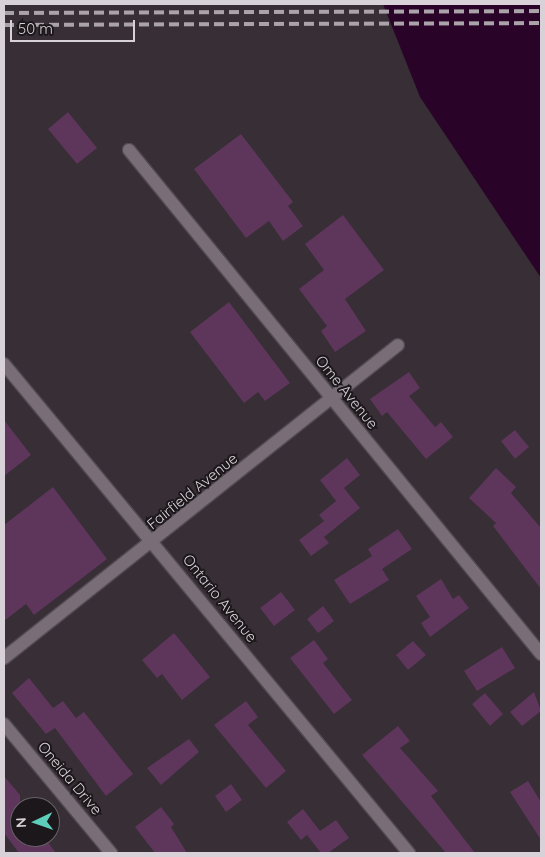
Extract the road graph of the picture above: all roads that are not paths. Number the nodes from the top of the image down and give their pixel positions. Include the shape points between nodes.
1 (129, 150) dead end
2 (398, 345) dead end
3 (4, 364) edge
4 (331, 397) junction
5 (154, 543) junction
6 (541, 654) edge
7 (4, 658) edge
8 (4, 724) edge
9 (111, 853) edge
10 (409, 853) edge

1 - 4 street, Ome Avenue
2 - 4 street, Fairfield Avenue
3 - 5 street, Ontario Avenue
4 - 5 street, Fairfield Avenue
4 - 6 street, Ome Avenue
5 - 7 street, Fairfield Avenue
5 - 10 street, Ontario Avenue
8 - 9 street, Oneida Drive

